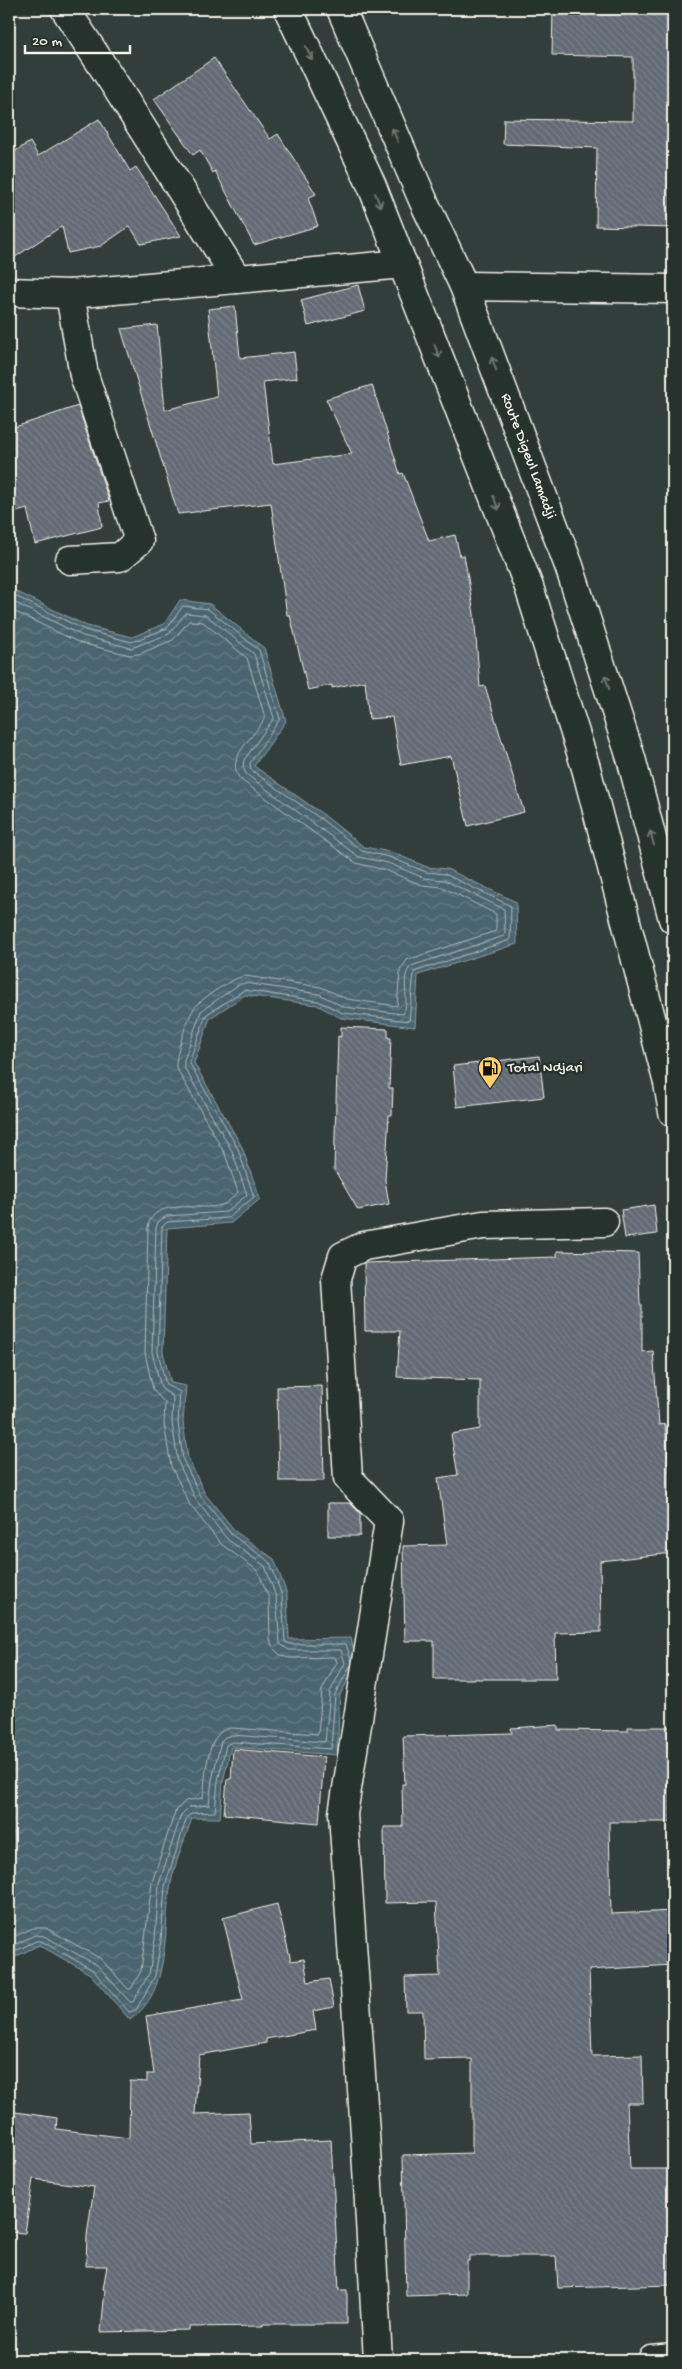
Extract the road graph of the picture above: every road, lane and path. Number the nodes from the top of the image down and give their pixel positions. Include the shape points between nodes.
1 (64, 9) edge
2 (288, 9) edge
3 (341, 9) edge
4 (404, 264) junction
5 (237, 279) junction
6 (464, 286) junction
7 (673, 290) edge
8 (9, 292) edge
9 (70, 294) junction
10 (70, 560) dead end
11 (673, 919) edge
12 (673, 1112) edge
13 (604, 1222) dead end
14 (673, 2358) edge
15 (378, 2360) edge
16 (652, 2360) edge

1 - 5 street
2 -> 4 street via 372,186
6 -> 3 street, Route Digeul Lamadji via 423,200
4 - 5 street
4 -> 12 street via 529,587 586,768 666,1073
5 - 9 street
6 - 7 street
11 -> 6 street, Route Digeul Lamadji via 631,758 569,566
8 - 9 street
9 - 10 street via 84,375 139,541 120,557
13 - 15 street via 483,1224 364,1246 343,1256 336,1279 348,1478 389,1521 343,1814
14 - 16 street

